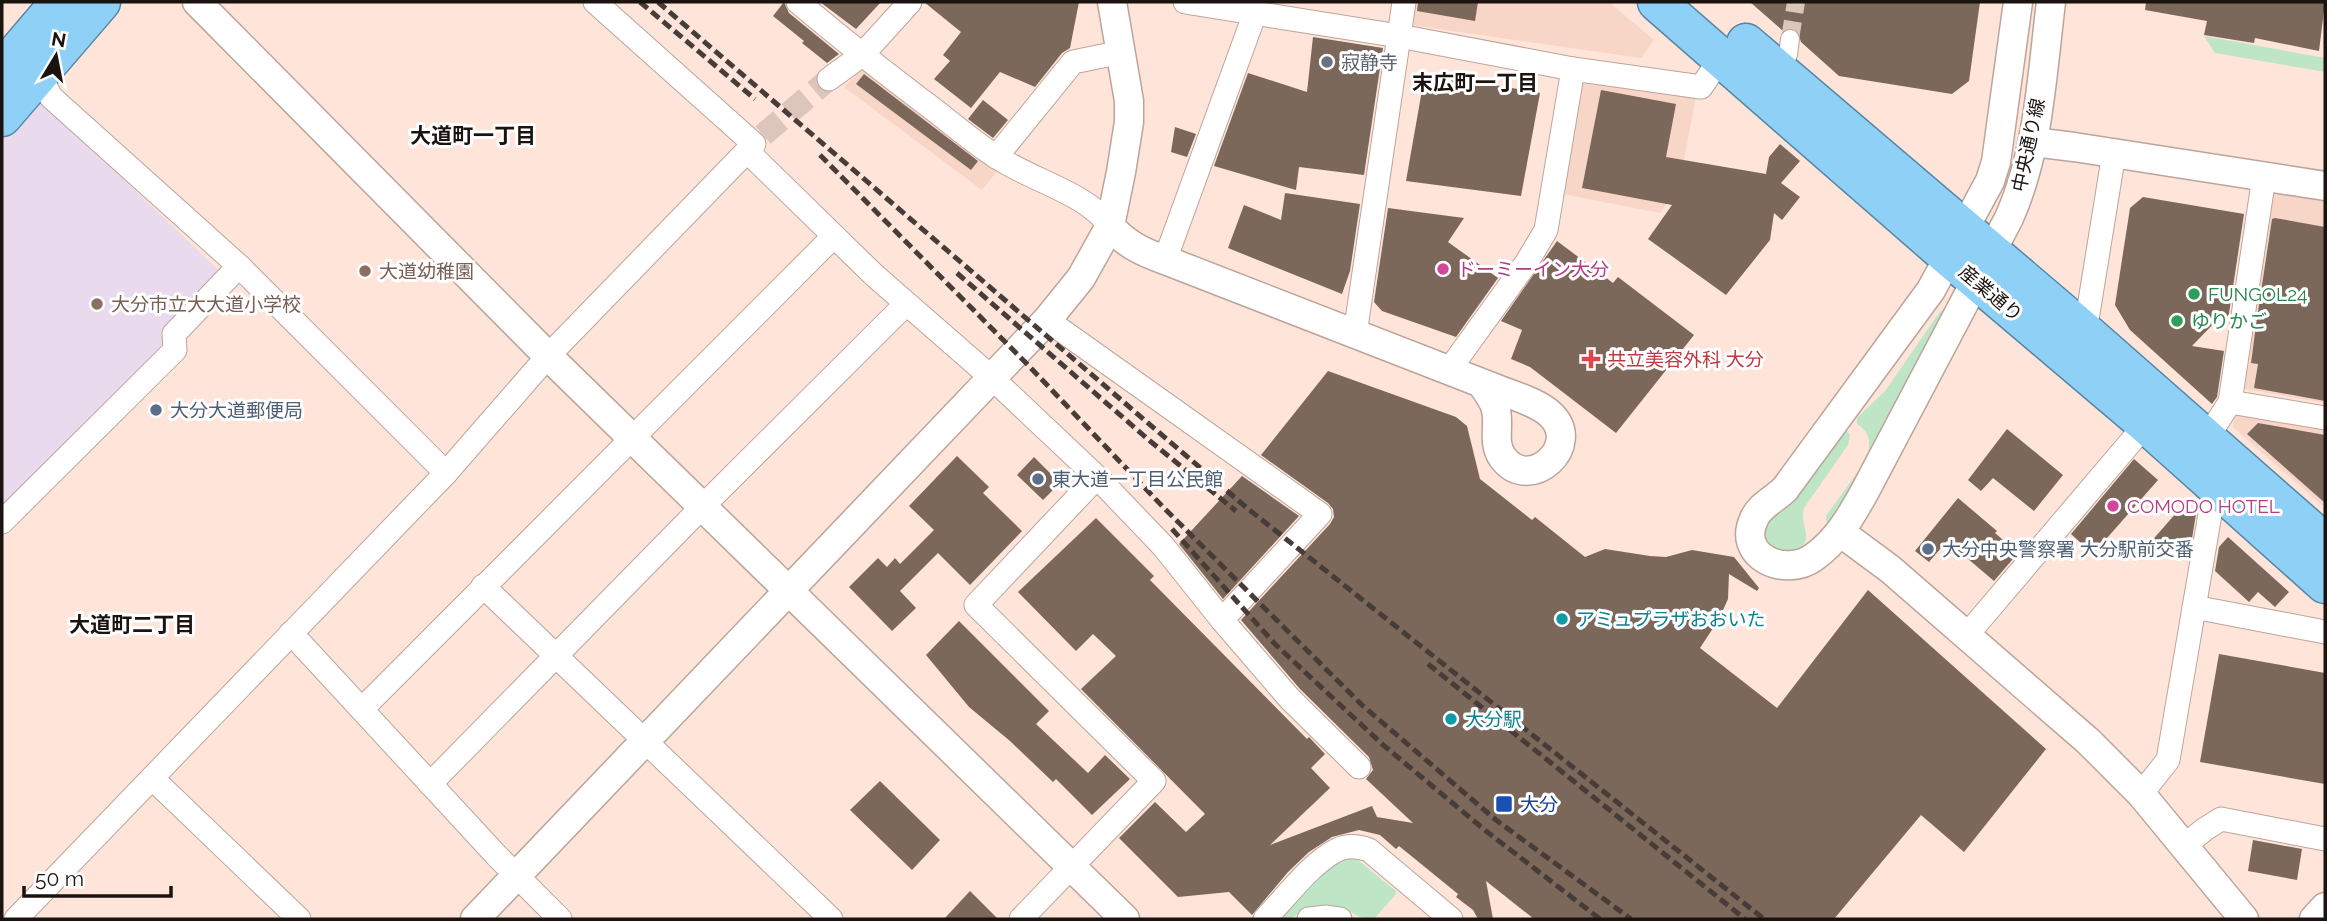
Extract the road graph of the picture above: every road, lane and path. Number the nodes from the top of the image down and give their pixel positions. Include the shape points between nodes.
1 (60, 2) edge
2 (101, 2) edge
3 (197, 2) edge
4 (595, 2) edge
5 (797, 2) edge
6 (910, 2) edge
7 (1112, 2) edge
8 (1185, 2) edge
9 (1405, 2) edge
10 (1657, 2) edge
11 (1698, 2) edge
12 (2018, 2) edge
13 (2051, 2) edge
14 (1255, 13) junction
15 (1399, 36) junction
16 (1122, 52) junction
17 (862, 55) junction
18 (1722, 57) junction
19 (1573, 69) junction
20 (20, 72) edge
21 (829, 79) tunnel mouth
22 (2, 117) edge
23 (2033, 142) junction
24 (755, 143) junction
25 (2114, 153) junction
26 (996, 157) junction
27 (2264, 177) junction
28 (2325, 187) edge
29 (1110, 226) junction
30 (834, 236) junction
31 (1969, 254) junction
32 (1165, 260) junction
33 (239, 266) junction
34 (906, 304) junction
35 (1048, 320) junction
36 (2085, 332) junction
37 (1355, 334) junction
38 (548, 356) junction
39 (1449, 370) junction
40 (992, 378) junction
41 (1481, 383) dead end
42 (2230, 402) junction
43 (2325, 418) edge
44 (2146, 424) junction
45 (632, 438) junction
46 (2207, 438) junction
47 (446, 473) junction
48 (1097, 477) junction
49 (2216, 485) junction
50 (702, 507) junction
51 (2, 522) edge
52 (1840, 532) junction
53 (2325, 542) edge
54 (2325, 584) edge
55 (482, 586) junction
56 (790, 591) junction
57 (2194, 607) junction
58 (1222, 620) junction
59 (2325, 632) edge
60 (292, 634) junction
61 (1966, 636) junction
62 (557, 656) junction
63 (362, 709) junction
64 (645, 742) junction
65 (1359, 767) dead end
66 (153, 779) junction
67 (430, 784) junction
68 (2141, 794) junction
69 (2325, 839) edge
70 (2184, 846) junction
71 (1071, 866) junction
72 (516, 876) junction
73 (2325, 907) edge
74 (16, 919) edge
75 (299, 919) edge
76 (475, 919) edge
77 (560, 919) edge
78 (831, 919) edge
79 (1021, 919) edge
80 (1125, 919) edge
81 (1265, 919) edge
82 (1309, 919) edge
83 (1340, 919) edge
84 (1451, 919) edge
85 (2244, 919) edge
86 (2314, 919) edge

1 - 20 highway
2 - 20 highway
3 - 38 street
4 - 24 street
5 - 17 street
6 - 17 street
7 - 16 street
8 - 14 street
9 - 15 street
10 - 18 highway, 産業通り
11 - 31 highway, 産業通り
12 - 31 street, 中央通り線 via 1996,162
13 - 23 street, 中央通り線
14 - 15 street
14 - 32 street
15 - 19 street
15 - 37 street
16 - 26 street via 1073,62
16 - 29 street via 1129,122
17 - 21 street
17 - 26 street
18 - 19 street via 1702,86
18 - 31 highway, 産業通り
19 - 39 street via 1546,230
20 - 22 highway
20 - 33 street
23 - 25 street
23 - 31 street, 中央通り線 via 2019,195
24 - 30 street
24 - 38 street
25 - 27 street
25 - 36 street
26 - 29 street via 1087,203
27 - 28 street
27 - 42 street
29 - 32 street via 1129,246
29 - 35 street via 1082,278
30 - 34 street
30 - 45 street
31 - 36 highway, 産業通り
31 - 44 highway, 産業通り
31 - 52 street via 1864,493
31 - 52 street via 1931,290 1785,489 1758,512 1751,538 1764,559 1788,567 1814,557
32 - 37 street
33 - 47 street
33 - 51 street via 174,334 175,349
34 - 40 street
34 - 50 street
35 - 40 street
35 - 58 street via 1320,514
36 - 46 highway, 産業通り
37 - 39 street
38 - 45 street
38 - 47 street
39 - 41 street
40 - 48 street
40 - 56 street
42 - 43 street
42 - 46 street
44 - 49 highway, 産業通り
44 - 61 street
45 - 50 street
45 - 55 street
46 - 53 highway, 産業通り
47 - 60 street
48 - 58 street via 1163,545
48 - 71 street via 976,605 1154,781
49 - 54 highway, 産業通り
49 - 57 street
50 - 56 street
50 - 62 street
52 - 61 street
55 - 62 street
55 - 63 street
56 - 64 street
56 - 71 street
57 - 59 street
57 - 68 street via 2168,760
58 - 65 street via 1290,699
60 - 63 street
60 - 66 street
61 - 68 street via 2088,741
62 - 64 street
62 - 67 street
63 - 67 street
64 - 72 street
64 - 78 street
66 - 74 street
66 - 75 street
67 - 72 street
68 - 70 street
69 - 70 street via 2221,819
70 - 85 street
71 - 79 street
71 - 80 street
72 - 76 street
72 - 77 street
73 - 86 street
81 - 84 street via 1318,864 1337,850 1359,847 1369,850
82 - 83 street

